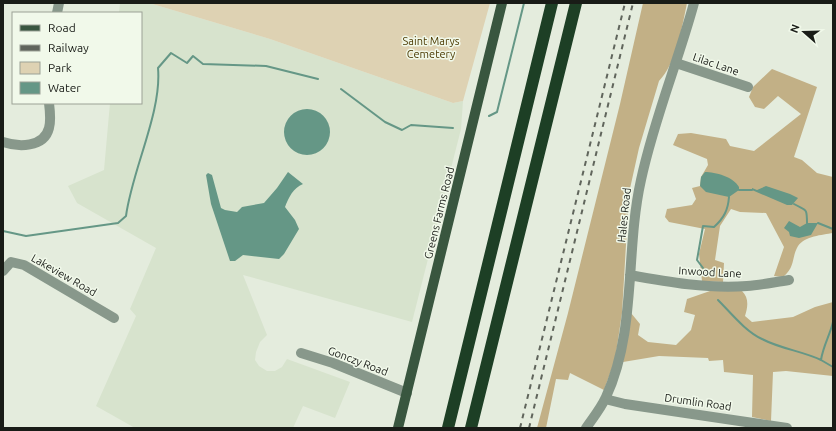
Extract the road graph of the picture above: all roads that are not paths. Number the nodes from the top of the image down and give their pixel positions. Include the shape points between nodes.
1 (502, 3) edge
2 (552, 3) edge
3 (576, 3) edge
4 (694, 3) edge
5 (676, 63) junction
6 (748, 87) dead end
7 (49, 104) edge
8 (3, 142) edge
9 (3, 271) edge
10 (630, 275) junction
11 (789, 280) dead end
12 (114, 318) dead end
13 (301, 353) dead end
14 (406, 393) junction
15 (605, 399) junction
16 (398, 428) edge
17 (448, 428) edge
18 (472, 428) edge
19 (586, 428) edge
20 (787, 428) edge

1 - 14 main road, Greens Farms Road
2 - 17 highway
3 - 18 highway
4 - 5 street, Hales Road
5 - 6 street, Lilac Lane
5 - 10 street, Hales Road via 641,179
7 - 8 street via 49,128 41,141 23,145
9 - 12 street, Lakeview Road via 11,262 24,265
10 - 11 street, Inwood Lane via 674,283 727,287
10 - 15 street, Hales Road via 618,364
13 - 14 street, Gonczy Road via 333,363
14 - 16 main road, Greens Farms Road
15 - 19 street, Hales Road
15 - 20 street, Drumlin Road

